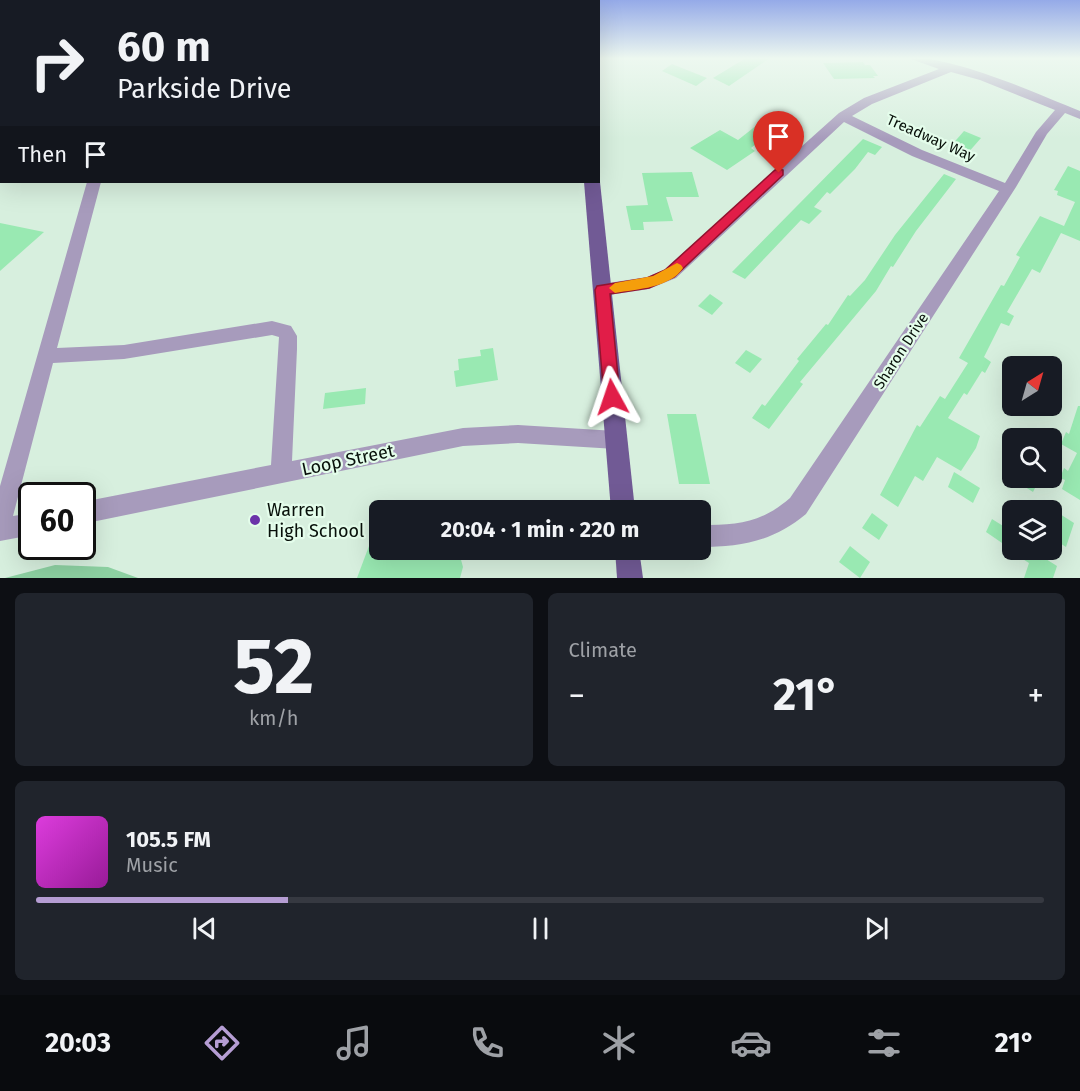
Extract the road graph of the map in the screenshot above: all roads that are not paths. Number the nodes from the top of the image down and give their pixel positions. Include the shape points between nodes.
1 (911, 85) edge
2 (999, 85) edge
3 (1072, 111) edge
4 (843, 116) junction
5 (94, 183) edge
6 (592, 183) edge
7 (1007, 189) junction
8 (602, 290) junction
9 (47, 356) junction
10 (616, 440) junction
11 (281, 474) junction
12 (622, 500) edge
13 (96, 510) edge
14 (0, 525) edge
15 (18, 527) edge
16 (0, 530) edge
17 (711, 536) edge
18 (628, 560) edge
19 (630, 578) edge

1 - 4 street via 868,101
2 - 3 street
3 - 7 street, Sharon Drive via 1042,132
4 - 7 street, Treadway Way via 917,153
4 - 8 street via 670,274 649,283
5 - 9 street
6 - 8 main road
7 - 17 street, Sharon Drive via 798,506 776,524 758,531 740,536
8 - 10 main road
9 - 11 street via 124,352 272,328 285,331 288,349
9 - 14 street
10 - 11 street, Loop Street via 518,434 463,437
10 - 12 main road
11 - 13 street, Loop Street
15 - 16 street
18 - 19 main road

